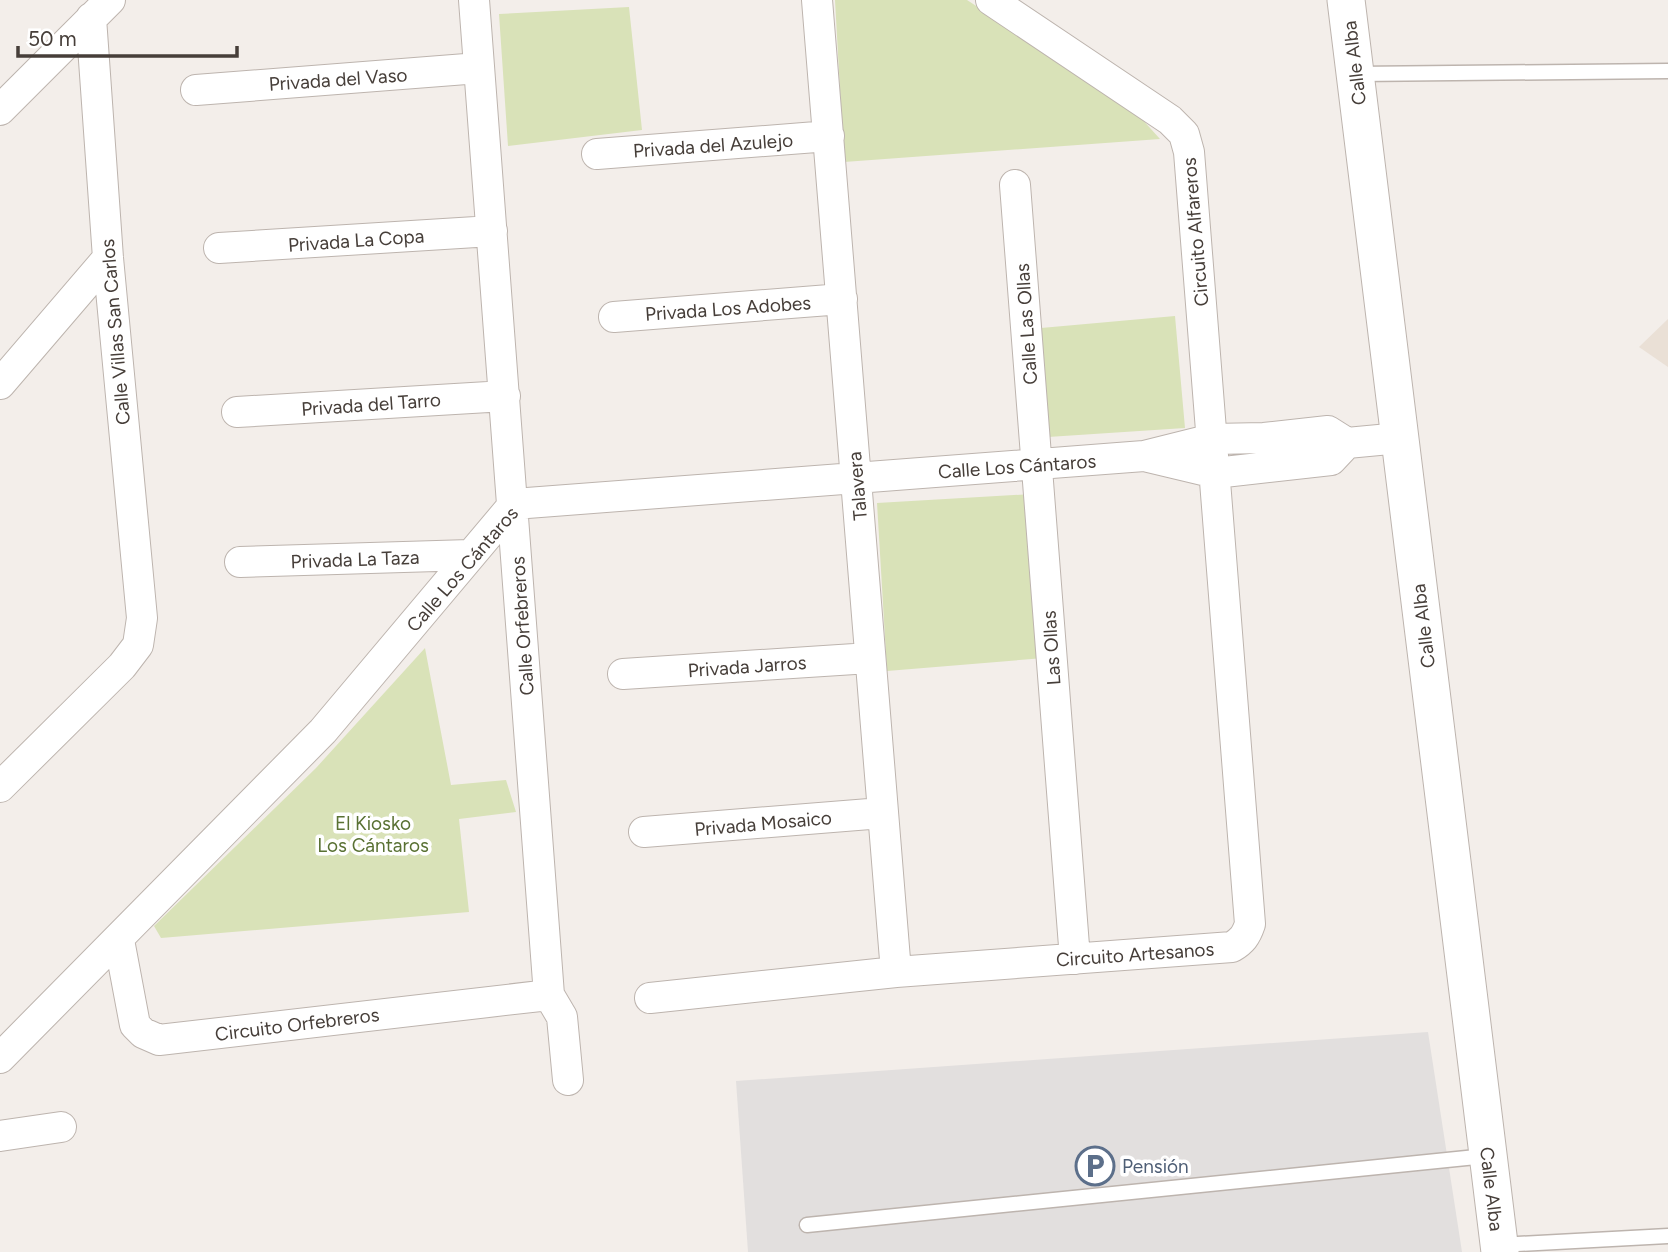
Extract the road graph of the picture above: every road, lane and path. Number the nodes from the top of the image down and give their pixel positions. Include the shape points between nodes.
1 (474, 0) edge
2 (817, 0) edge
3 (991, 0) edge
4 (1346, 0) edge
5 (100, 9) edge
6 (480, 68) junction
7 (1668, 71) edge
8 (1356, 74) junction
9 (197, 90) dead end
10 (0, 110) edge
11 (829, 136) junction
12 (597, 154) dead end
13 (1015, 185) dead end
14 (492, 231) junction
15 (219, 248) dead end
16 (108, 258) junction
17 (842, 299) junction
18 (614, 317) dead end
19 (4, 371) edge
20 (505, 396) junction
21 (237, 412) dead end
22 (1400, 438) junction
23 (1212, 439) junction
24 (1347, 443) junction
25 (1144, 456) junction
26 (1037, 464) junction
27 (1215, 473) junction
28 (856, 478) junction
29 (514, 504) junction
30 (470, 555) junction
31 (240, 562) dead end
32 (870, 658) junction
33 (624, 674) dead end
34 (0, 787) edge
35 (883, 813) junction
36 (644, 832) dead end
37 (119, 940) junction
38 (1075, 959) junction
39 (896, 972) junction
40 (549, 995) junction
41 (650, 998) dead end
42 (0, 1058) edge
43 (568, 1080) dead end
44 (61, 1127) dead end
45 (0, 1136) edge
46 (1488, 1156) junction
47 (807, 1226) dead end
48 (1668, 1236) edge
49 (1499, 1248) edge

1 - 6 street, Calle Orfebreros
2 - 11 street, Talavera
3 - 23 street, Circuito Alfareros via 1160,113 1184,134
4 - 8 street, Calle Alba
5 - 10 street
5 - 16 street, Calle Villas San Carlos
6 - 9 street, Privada del Vaso
6 - 14 street, Calle Orfebreros
7 - 8 lane
8 - 22 street, Calle Alba
11 - 12 street, Privada del Azulejo
11 - 17 street, Talavera
13 - 26 street, Calle Las Ollas
14 - 15 street, Privada La Copa
14 - 20 street, Calle Orfebreros
16 - 19 street
16 - 34 street, Calle Villas San Carlos via 142,618 138,645
17 - 18 street, Privada Los Adobes
17 - 28 street, Talavera
20 - 21 street, Privada del Tarro
20 - 29 street, Calle Orfebreros
22 - 24 street, Calle Los Cántaros
22 - 46 street, Calle Alba
23 - 24 street, Calle Los Cántaros via 1328,431
23 - 25 street, Calle Los Cántaros
23 - 27 street, Circuito Artesanos
24 - 27 street, Calle Los Cántaros via 1331,460
25 - 26 street, Calle Los Cántaros
25 - 27 street, Calle Los Cántaros
26 - 28 street, Calle Los Cántaros
26 - 38 street, Las Ollas
27 - 38 street, Circuito Artesanos via 1250,924 1244,939 1232,947
28 - 29 street, Calle Los Cántaros
28 - 32 street, Talavera
29 - 30 street, Calle Los Cántaros
29 - 40 street, Calle Orfebreros
30 - 31 street, Privada La Taza
30 - 37 street, Calle Los Cántaros via 323,731
32 - 33 street, Privada Jarros
32 - 35 street, Talavera
35 - 36 street, Privada Mosaico
35 - 39 street, Talavera
37 - 40 street, Circuito Orfebreros via 135,1025 159,1040
37 - 42 street, Calle Los Cántaros
38 - 39 street, Circuito Artesanos
39 - 41 street, Circuito Artesanos
40 - 43 street, Calle Orfebreros via 562,1017
44 - 45 street
46 - 47 lane
46 - 49 street, Calle Alba
48 - 49 lane

